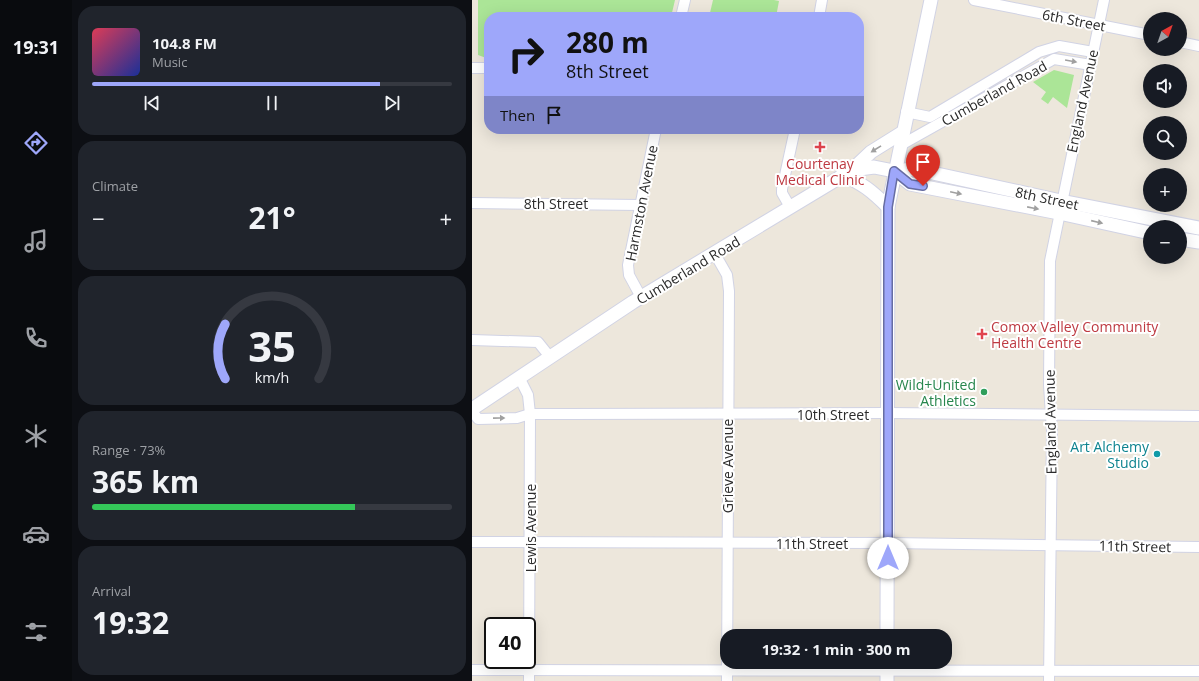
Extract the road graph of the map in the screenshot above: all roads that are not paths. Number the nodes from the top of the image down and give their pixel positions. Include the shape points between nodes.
1 (685, 0) edge
2 (822, 0) edge
3 (931, 0) edge
4 (974, 0) edge
5 (1104, 0) edge
6 (682, 12) edge
7 (820, 12) edge
8 (1099, 25) junction
9 (1143, 34) edge
10 (1187, 43) edge
11 (1199, 46) edge
12 (1093, 52) junction
13 (1091, 65) junction
14 (472, 68) edge
15 (484, 68) edge
16 (906, 112) junction
17 (903, 132) junction
18 (655, 134) edge
19 (794, 134) edge
20 (901, 145) junction
21 (894, 171) junction
22 (847, 173) junction
23 (472, 202) edge
24 (640, 204) junction
25 (790, 207) junction
26 (888, 207) junction
27 (1060, 207) junction
28 (1199, 228) edge
29 (1143, 231) edge
30 (1187, 240) edge
31 (1199, 242) edge
32 (714, 254) junction
33 (641, 298) junction
34 (472, 340) edge
35 (550, 357) junction
36 (519, 377) junction
37 (472, 410) edge
38 (727, 413) junction
39 (886, 413) junction
40 (530, 414) junction
41 (1051, 416) junction
42 (1199, 416) edge
43 (472, 542) edge
44 (530, 542) junction
45 (727, 542) junction
46 (888, 543) junction
47 (1051, 545) junction
48 (1199, 547) edge
49 (887, 629) edge
50 (472, 670) edge
51 (529, 670) junction
52 (727, 670) junction
53 (1049, 670) junction
54 (887, 671) edge
55 (1199, 671) edge
56 (529, 681) edge
57 (727, 681) edge
58 (1049, 681) edge

1 - 6 street
2 - 7 street
3 - 16 street
4 - 8 street, 6th Street
5 - 8 street, England Avenue
8 - 9 street, 6th Street
8 - 12 street, England Avenue
10 - 11 street
12 - 13 street, England Avenue
12 - 16 street, Cumberland Road via 1059,46 1039,52 930,117
20 -> 13 street, Cumberland Road via 1054,59
13 - 27 street, England Avenue
14 - 15 street
16 - 17 street
17 - 20 street
17 -> 22 street, Cumberland Road via 872,152
18 - 24 street, Harmston Avenue
19 - 25 street via 782,189
20 - 21 street
21 - 22 street, 8th Street via 874,167
21 - 26 street
21 - 27 street, 8th Street via 910,184
22 - 25 street, Cumberland Road
22 - 26 street via 871,190
23 - 24 street, 8th Street
24 - 33 street, Harmston Avenue via 628,265 629,276
25 - 32 street, Cumberland Road
26 - 39 street
27 - 28 street, 8th Street
27 -> 29 street, 8th Street
27 - 41 street, England Avenue via 1050,260 1048,313
30 - 31 street
32 - 33 street, Cumberland Road
32 - 38 street, Grieve Avenue via 725,270 728,283
33 - 35 street, Cumberland Road
34 - 35 street via 535,341 541,344
35 - 36 street, Cumberland Road
36 - 37 street, Cumberland Road
36 - 40 street, Lewis Avenue via 528,395
37 -> 40 street, 10th Street via 478,419 517,418
38 - 39 street, 10th Street
38 - 40 street, 10th Street
38 - 45 street, Grieve Avenue
39 - 41 street, 10th Street
39 - 46 street
40 - 44 street, Lewis Avenue
41 - 42 street, 10th Street
41 - 47 street, England Avenue
43 - 44 street, 11th Street
44 - 45 street, 11th Street
44 - 51 street, Lewis Avenue
45 - 46 street, 11th Street
45 - 52 street, Grieve Avenue
46 - 47 street, 11th Street
46 - 49 street
47 - 48 street, 11th Street
47 - 53 street, England Avenue
50 - 51 street
51 - 52 street
51 - 56 street, Lewis Avenue
52 - 54 street
52 - 57 street, Grieve Avenue
53 - 54 street
53 - 55 street
53 - 58 street, England Avenue

